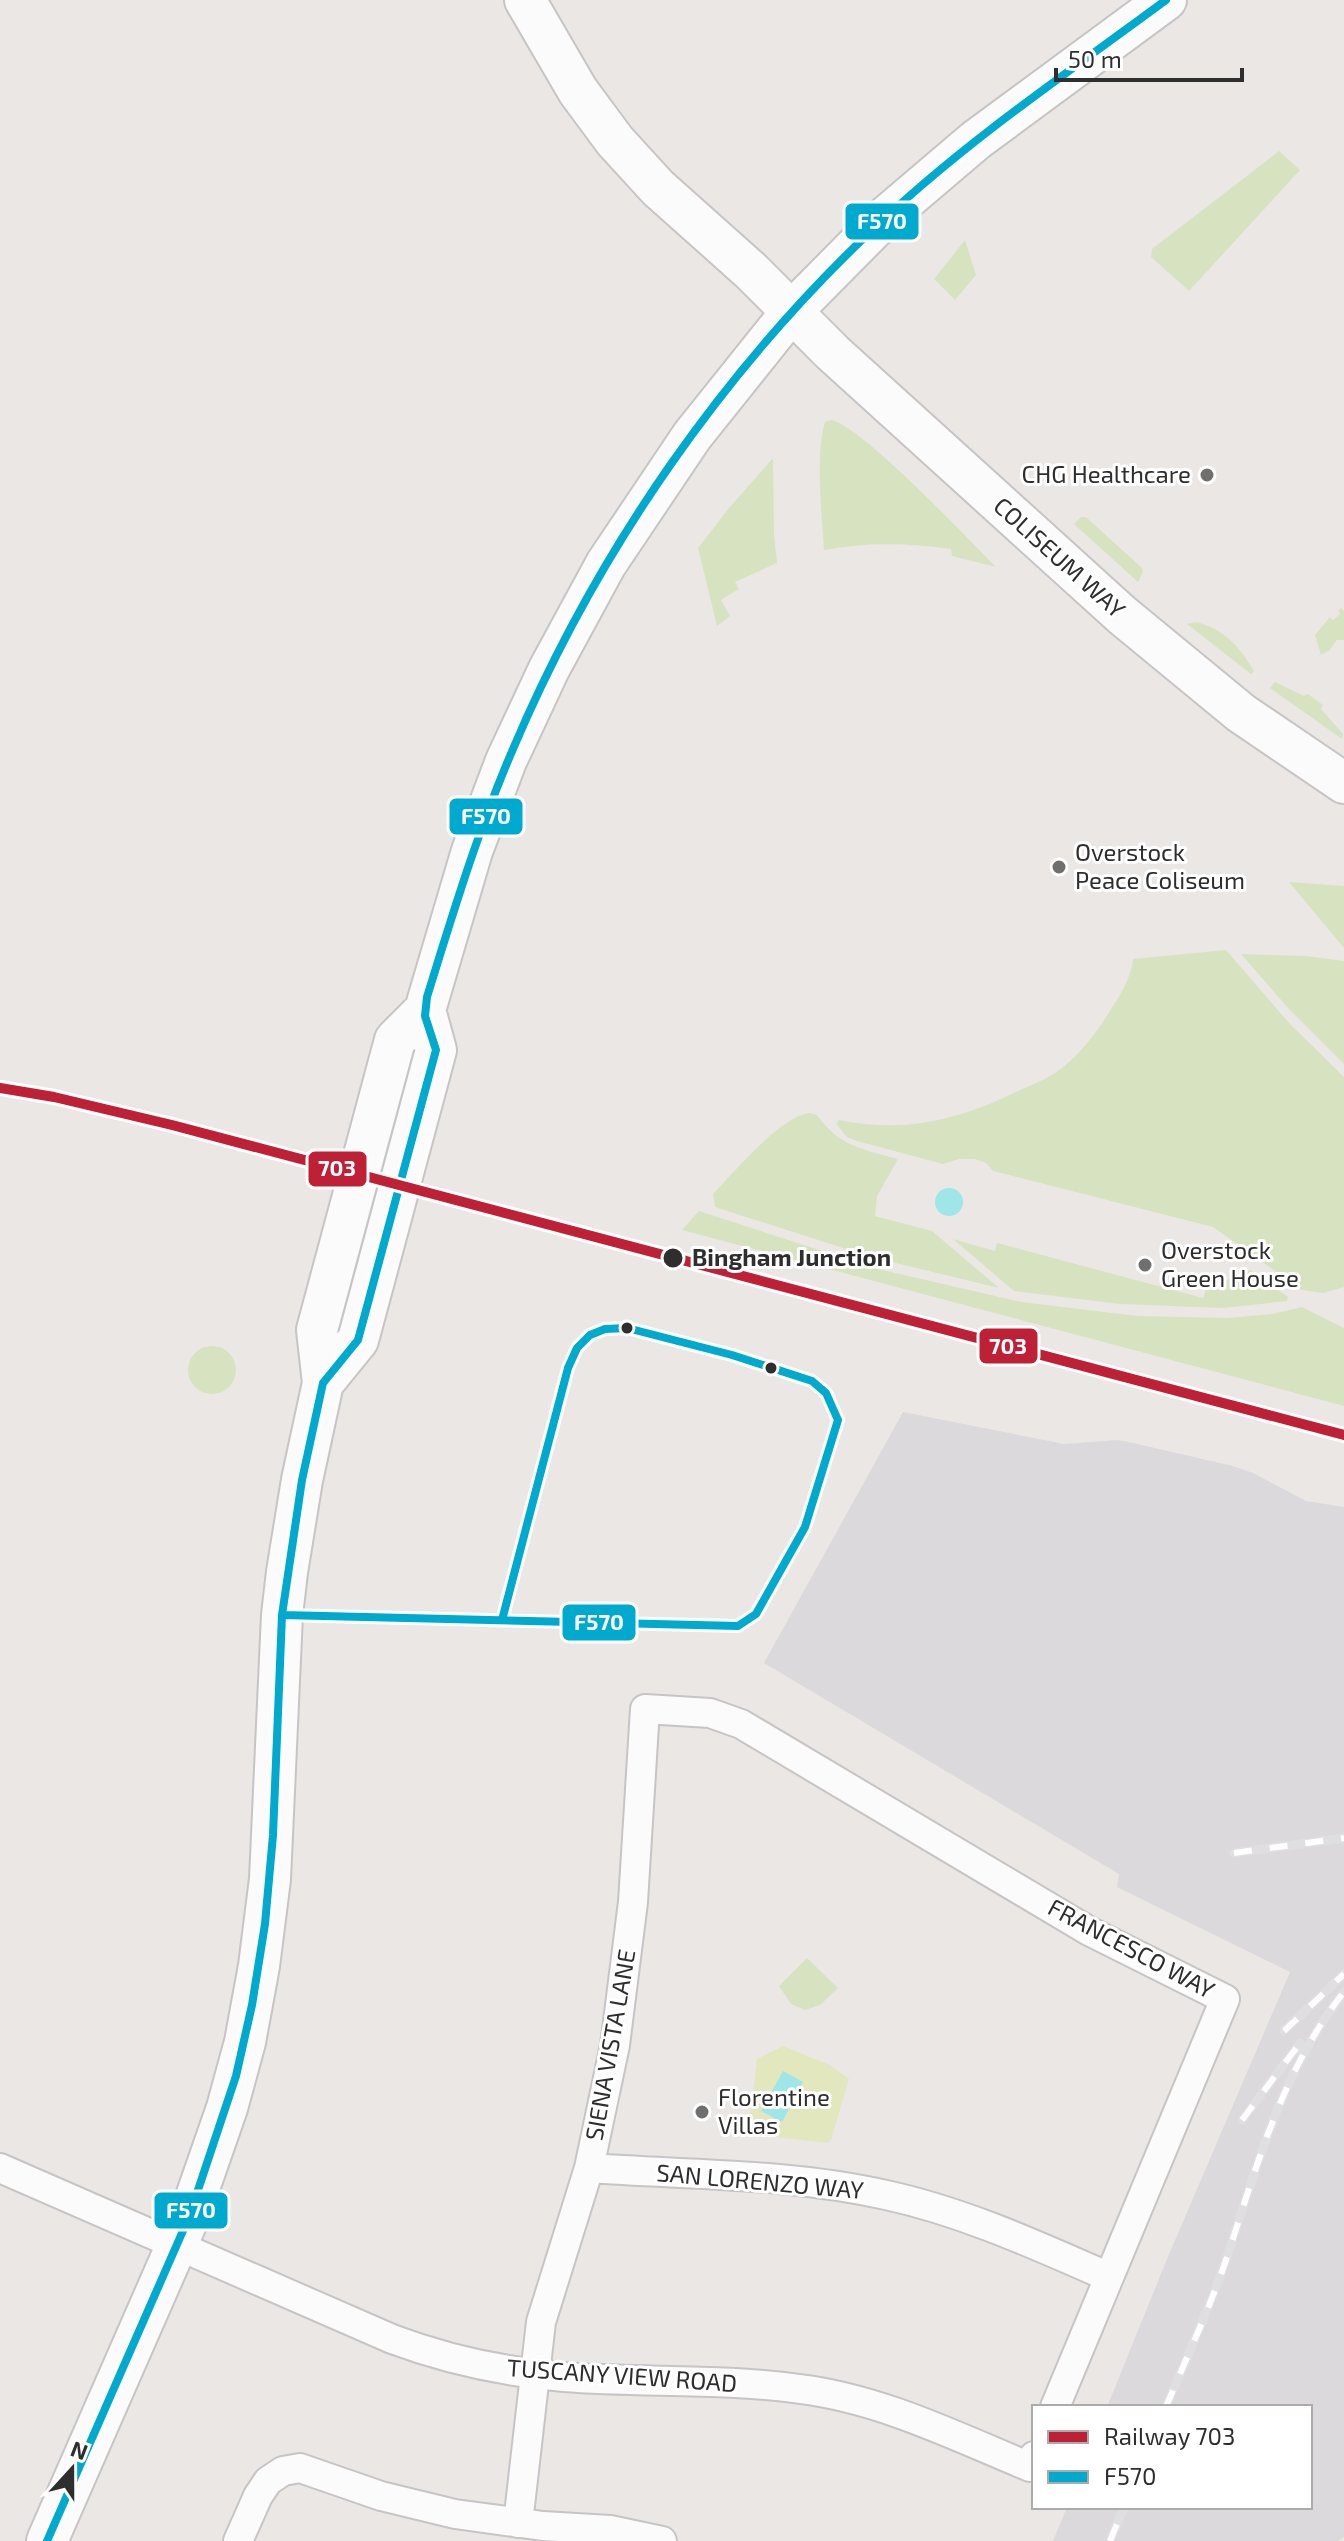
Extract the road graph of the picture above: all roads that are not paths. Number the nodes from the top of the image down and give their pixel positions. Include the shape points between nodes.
1 (525, 0) edge
2 (1166, 0) edge
3 (792, 311) junction
4 (1344, 783) edge
5 (645, 1709) joint
6 (0, 2168) edge
7 (589, 2168) junction
8 (177, 2245) junction
9 (1109, 2277) junction
10 (534, 2374) junction
11 (1056, 2405) edge
12 (1032, 2462) edge
13 (518, 2523) junction
14 (47, 2541) edge
15 (238, 2541) edge
16 (662, 2541) edge

1 - 3 main road, COLISEUM WAY via 578,91 615,141 658,188
2 - 3 main road via 947,165 882,220
3 - 4 main road, COLISEUM WAY via 1122,615 1241,713
3 - 8 main road via 662,476 576,616 488,806 456,900 425,1010 436,1050 358,1340 323,1383 302,1480 282,1615 273,1835 259,1966 227,2108
5 - 7 street, SIENA VISTA LANE via 625,1973
5 - 9 street, FRANCESCO WAY via 710,1713 741,1724 1089,1931 1225,1999
6 - 8 street, TUSCANY VIEW ROAD
7 - 9 street, SAN LORENZO WAY via 780,2179 887,2195 998,2229
7 - 10 street, SIENA VISTA LANE via 545,2303
8 - 10 street, TUSCANY VIEW ROAD via 405,2344 472,2364
8 - 14 main road
9 - 11 street, FRANCESCO WAY
10 - 12 street, TUSCANY VIEW ROAD via 766,2385 839,2395
10 - 13 street, SIENA VISTA LANE
13 - 15 street via 418,2506 292,2468 268,2481
13 - 16 street via 610,2530

